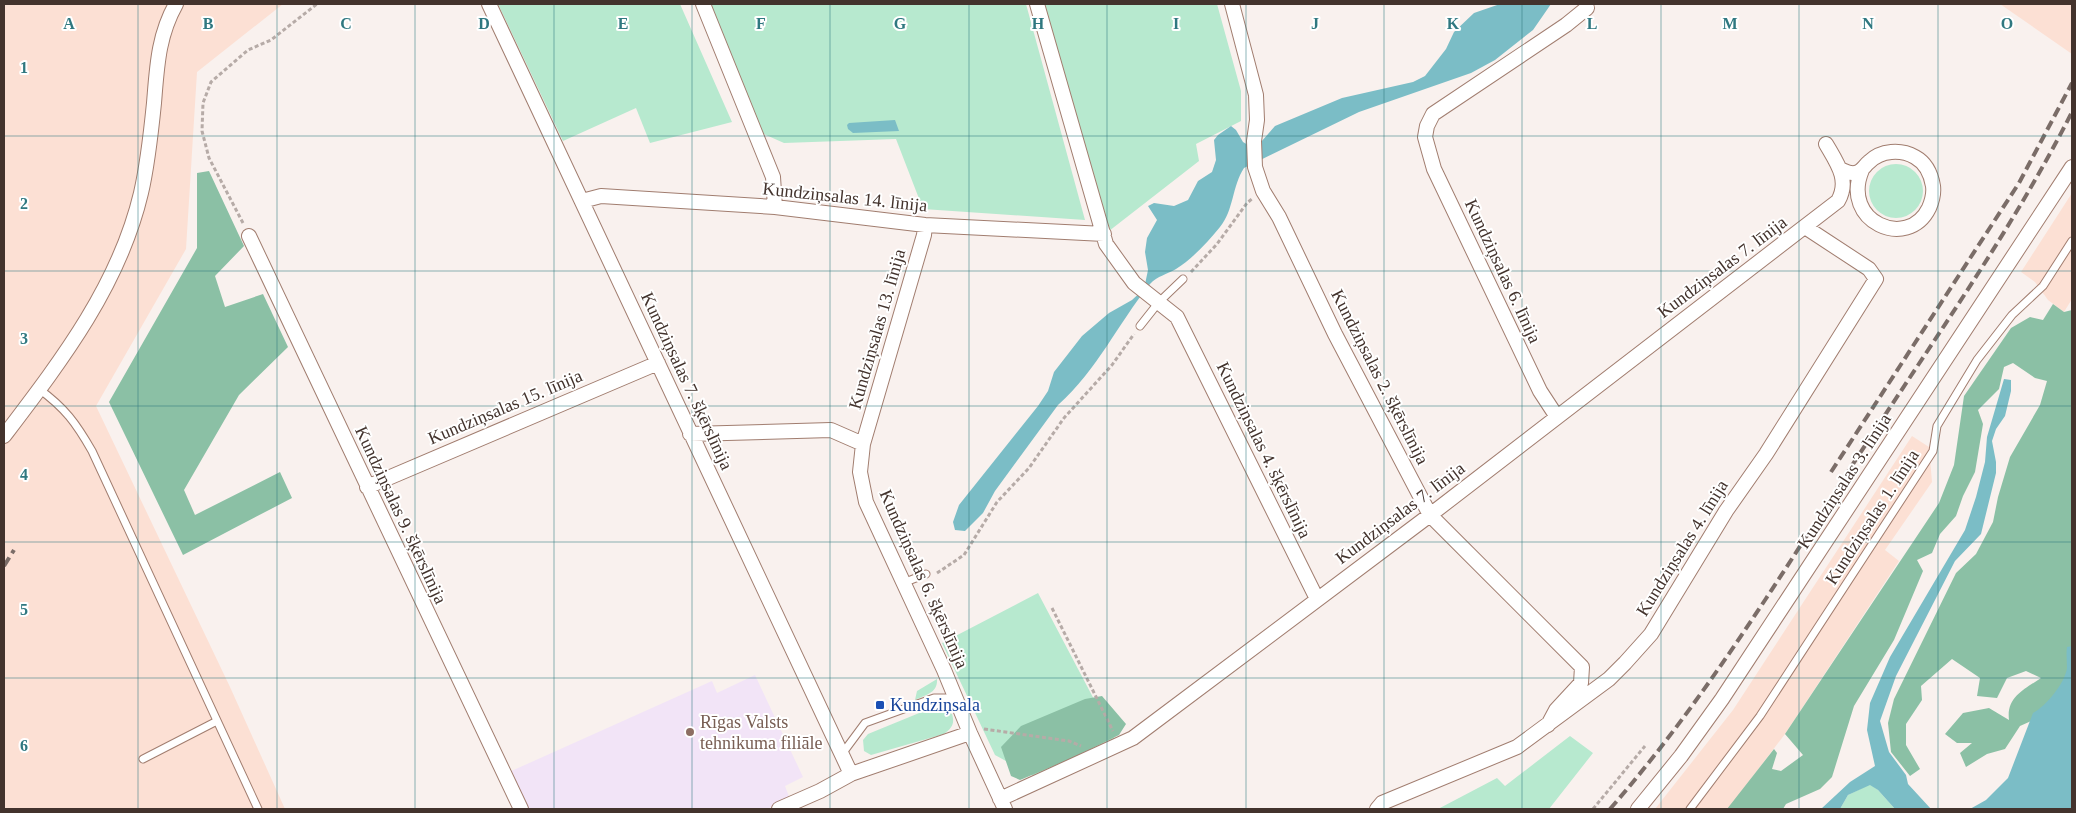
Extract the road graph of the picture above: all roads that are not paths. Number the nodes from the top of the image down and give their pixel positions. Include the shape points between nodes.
1 (176, 4) edge
2 (489, 4) edge
3 (703, 4) edge
4 (1036, 4) edge
5 (1232, 4) edge
6 (1586, 8) dead end
7 (1826, 144) dead end
8 (2072, 167) edge
9 (1840, 168) junction
10 (1862, 170) junction
11 (1858, 200) junction
12 (582, 201) junction
13 (1838, 201) junction
14 (775, 207) junction
15 (924, 225) junction
16 (1805, 227) junction
17 (1104, 234) junction
18 (249, 236) road end
19 (2072, 241) edge
20 (1183, 279) road end
21 (1156, 300) junction
22 (1140, 326) road end
23 (658, 363) junction
24 (39, 389) junction
25 (1557, 417) junction
26 (690, 434) junction
27 (4, 436) edge
28 (863, 444) junction
29 (367, 487) junction
30 (1430, 515) junction
31 (926, 574) road end
32 (903, 582) junction
33 (1317, 600) junction
34 (956, 698) junction
35 (217, 721) junction
36 (1548, 725) junction
37 (975, 732) junction
38 (842, 754) junction
39 (143, 759) dead end
40 (851, 774) junction
41 (1003, 804) edge
42 (258, 809) edge
43 (521, 809) edge
44 (779, 809) edge
45 (1377, 809) edge
46 (1638, 809) edge
47 (1690, 809) edge

1 - 24 street via 160,40 150,142 141,193 127,238 89,318
2 - 12 street, Kundziņsalas 7. šķērslīnija
3 - 14 street via 773,177
4 - 17 street
5 - 30 street, Kundziņsalas 2. šķērslīnija via 1256,95 1255,167 1263,191
6 - 25 street, Kundziņsalas 6. līnija via 1566,26 1433,114 1425,138 1434,170 1540,391
7 - 9 street
8 - 46 street, Kundziņsalas 3. līnija via 1732,683 1681,756
9 - 10 street via 1855,173
9 - 13 street via 1844,182
10 - 11 street via 1857,188
10 - 11 street via 1870,161 1886,153 1904,153 1916,157 1925,166 1934,189 1927,212 1907,227 1883,226 1872,221
11 - 13 street via 1846,198
12 - 14 street, Kundziņsalas 14. līnija via 601,196
12 - 23 street, Kundziņsalas 7. šķērslīnija
13 - 16 street, Kundziņsalas 7. līnija
14 - 15 street, Kundziņsalas 14. līnija
15 - 17 street, Kundziņsalas 14. līnija
15 - 28 street, Kundziņsalas 13. līnija
16 - 25 street, Kundziņsalas 7. līnija
16 - 36 street, Kundziņsalas 4. līnija via 1870,269 1876,279 1651,634 1609,679
17 - 21 street via 1106,244 1134,283
18 - 29 street, Kundziņsalas 9. šķērslīnija
19 - 47 lane, Kundziņsalas 1. līnija via 2043,286 2012,315 1977,360 1937,426 1933,451 1760,716
20 - 21 lane
21 - 22 lane
21 - 33 street, Kundziņsalas 4. šķērslīnija via 1177,317
23 - 26 street, Kundziņsalas 7. šķērslīnija
23 - 29 street, Kundziņsalas 15. līnija
24 - 27 street
24 - 35 lane via 75,422 92,451
25 - 30 street, Kundziņsalas 7. līnija
26 - 28 street via 830,430
26 - 38 street, Kundziņsalas 7. šķērslīnija
28 - 32 street, Kundziņsalas 6. šķērslīnija via 860,472 866,502
29 - 43 street, Kundziņsalas 9. šķērslīnija
30 - 33 street, Kundziņsalas 7. līnija
30 - 36 street, Kundziņsalas 2. šķērslīnija via 1582,667 1581,683 1556,710
31 - 32 lane
32 - 34 street, Kundziņsalas 6. šķērslīnija
33 - 41 street, Kundziņsalas 7. līnija via 1133,738
34 - 37 street, Kundziņsalas 6. šķērslīnija
34 - 38 lane via 934,698 865,723
35 - 39 lane
35 - 42 lane
36 - 45 street, Kundziņsalas 4. līnija via 1517,747 1382,803
37 - 40 street
37 - 41 street, Kundziņsalas 6. šķērslīnija
38 - 40 street, Kundziņsalas 7. šķērslīnija
40 - 44 street

